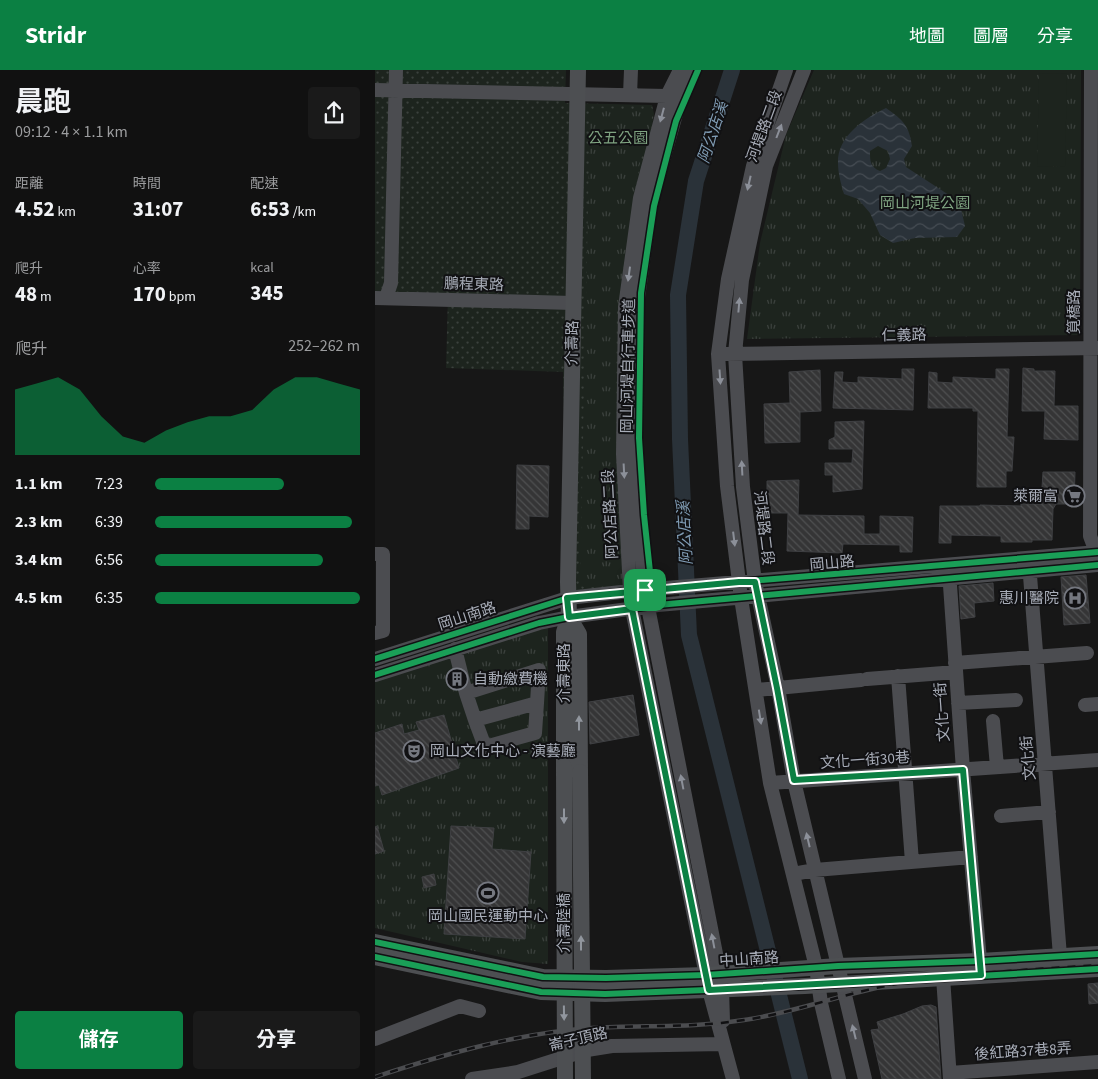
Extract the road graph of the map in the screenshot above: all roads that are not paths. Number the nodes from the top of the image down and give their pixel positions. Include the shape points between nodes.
1 (386, 70) edge
2 (396, 70) edge
3 (578, 70) edge
4 (631, 70) edge
5 (673, 70) edge
6 (680, 70) edge
7 (694, 70) edge
8 (786, 70) edge
9 (804, 70) edge
10 (1091, 70) edge
11 (385, 90) edge
12 (673, 93) junction
13 (577, 94) junction
14 (630, 95) junction
15 (1094, 230) edge
16 (380, 298) edge
17 (573, 303) junction
18 (1094, 348) edge
19 (718, 354) junction
20 (735, 354) junction
21 (1094, 469) edge
22 (375, 554) edge
23 (1097, 557) edge
24 (1029, 564) junction
25 (949, 572) junction
26 (739, 582) junction
27 (755, 582) junction
28 (651, 590) junction
29 (630, 591) junction
30 (759, 597) junction
31 (567, 598) junction
32 (741, 598) junction
33 (653, 606) junction
34 (632, 609) junction
35 (569, 617) junction
36 (375, 633) edge
37 (457, 648) junction
38 (1087, 653) dead end
39 (1036, 657) junction
40 (375, 659) edge
41 (955, 668) junction
42 (375, 674) edge
43 (898, 676) junction
44 (777, 688) junction
45 (755, 690) junction
46 (469, 692) junction
47 (1016, 700) dead end
48 (958, 702) junction
49 (537, 703) junction
50 (475, 720) junction
51 (993, 721) dead end
52 (1098, 760) edge
53 (1045, 764) junction
54 (564, 767) joint
55 (997, 767) junction
56 (963, 770) junction
57 (580, 772) joint
58 (905, 774) junction
59 (794, 780) junction
60 (770, 783) junction
61 (1049, 812) junction
62 (1001, 816) dead end
63 (971, 857) junction
64 (912, 862) junction
65 (815, 870) junction
66 (793, 874) junction
67 (375, 942) edge
68 (1098, 954) edge
69 (1060, 956) junction
70 (375, 957) edge
71 (838, 966) junction
72 (810, 968) junction
73 (981, 968) junction
74 (1098, 969) edge
75 (943, 977) junction
76 (718, 982) junction
77 (842, 983) junction
78 (812, 985) junction
79 (479, 1011) dead end
80 (375, 1039) edge
81 (723, 1044) junction
82 (1098, 1062) edge
83 (950, 1076) edge
84 (472, 1079) edge
85 (565, 1079) edge
86 (583, 1079) edge
87 (733, 1079) edge
88 (839, 1079) edge
89 (865, 1079) edge

1 - 11 street
2 - 11 street
3 - 13 main road, 介壽路
4 - 14 street
5 - 12 street
6 - 12 street, 阿公店路二段
7 - 12 street, 阿公店路二段
8 -> 19 street, 河堤路二段 via 753,166 728,279
20 -> 9 street, 河堤路二段 via 742,280 766,166
10 - 15 street, 筧橋路
11 - 13 street
11 - 16 street via 391,283
12 - 14 street
12 - 28 street, 阿公店路二段 via 651,202 637,305 634,447
12 -> 29 street, 阿公店路二段 via 640,198 625,307 623,454
13 - 14 street
13 - 17 main road, 介壽路
15 - 18 street, 筧橋路
16 - 17 street, 鵬程東路
17 - 31 main road, 介壽路
18 - 20 street, 仁義路
18 - 21 street, 筧橋路
19 - 20 street, 仁義路
19 -> 26 street, 河堤路二段 via 727,486
27 -> 20 street, 河堤路二段 via 743,486
21 - 23 street, 筧橋路 via 1090,536
22 - 36 street via 383,554 383,631
23 - 24 street, 岡山路
24 - 25 street, 岡山路
24 - 39 street, 文化街
25 - 27 street, 岡山路
25 - 30 street, 岡山路
25 - 41 street, 文化一街
26 - 27 street, 岡山路
26 - 28 street, 岡山路
26 - 32 street, 河堤路二段
27 - 30 street, 河堤路二段
28 - 29 street, 岡山路
28 - 33 street, 阿公店路二段
29 - 31 street, 岡山路
29 - 34 street, 阿公店路二段
30 - 32 street, 岡山路
30 - 44 street, 河堤路二段
31 - 35 main road, 介壽路
31 - 40 street, 岡山南路
32 - 33 street, 岡山路
32 - 45 street, 河堤路二段
33 - 34 street, 岡山路
76 -> 33 street, 阿公店路二段
34 - 35 street, 岡山路
34 - 76 street, 阿公店路二段
35 - 37 street, 岡山南路 via 539,622
35 - 54 main road, 介壽東路 via 564,632
57 -> 35 main road, 介壽東路 via 579,634
37 - 42 street, 岡山南路
37 - 46 street
38 - 39 street
39 - 41 street
39 - 53 street, 文化街
41 - 43 street
41 - 48 street, 文化一街
43 - 44 street
43 - 58 street
44 - 45 street
44 - 59 street, 河堤路二段
45 -> 60 street, 河堤路二段
46 - 49 street via 539,670
46 - 50 street
47 - 48 street
48 - 56 street, 文化一街
49 - 50 street
49 - 50 street via 535,733 485,747
51 - 55 street
52 - 53 street, 文化一街30巷
53 - 55 street, 文化一街30巷
53 - 61 street, 文化街
54 -> 85 main road, 介壽陸橋, bridge
55 - 56 street, 文化一街30巷
56 - 58 street, 文化一街30巷
56 - 63 street, 文化一街
86 -> 57 main road, 介壽陸橋, bridge
58 - 59 street, 文化一街30巷
58 - 64 street
59 - 60 street, 文化一街30巷
65 -> 59 street, 河堤路二段
60 - 66 street, 河堤路二段
61 - 62 street
61 - 69 street, 文化街
63 - 64 street
63 - 73 street, 文化一街
64 - 65 street
65 - 66 street
65 - 71 street, 河堤路二段
66 - 72 street, 河堤路二段
67 - 76 main road, 中山南路 via 543,977
68 - 69 main road, 中山南路
69 - 73 main road, 中山南路
70 - 76 main road, 中山南路 via 541,992 605,994
71 - 72 main road, 中山南路
71 - 73 main road, 中山南路
71 - 77 street, 河堤路二段
72 - 76 main road, 中山南路
72 - 78 street, 河堤路二段
73 - 74 main road, 中山南路
73 - 75 main road, 中山南路
75 - 77 main road, 中山南路
75 - 83 street
76 - 78 main road, 中山南路
76 - 81 street, 阿公店路二段
77 - 78 main road, 中山南路
89 -> 77 street, 河堤路二段
78 - 88 street, 河堤路二段 via 821,1003
79 - 80 street via 459,1006
81 - 84 street, 崙子頂路 via 612,1046 518,1072
81 - 87 street, 阿公店路二段
82 - 83 street, 後紅路37巷8弄

